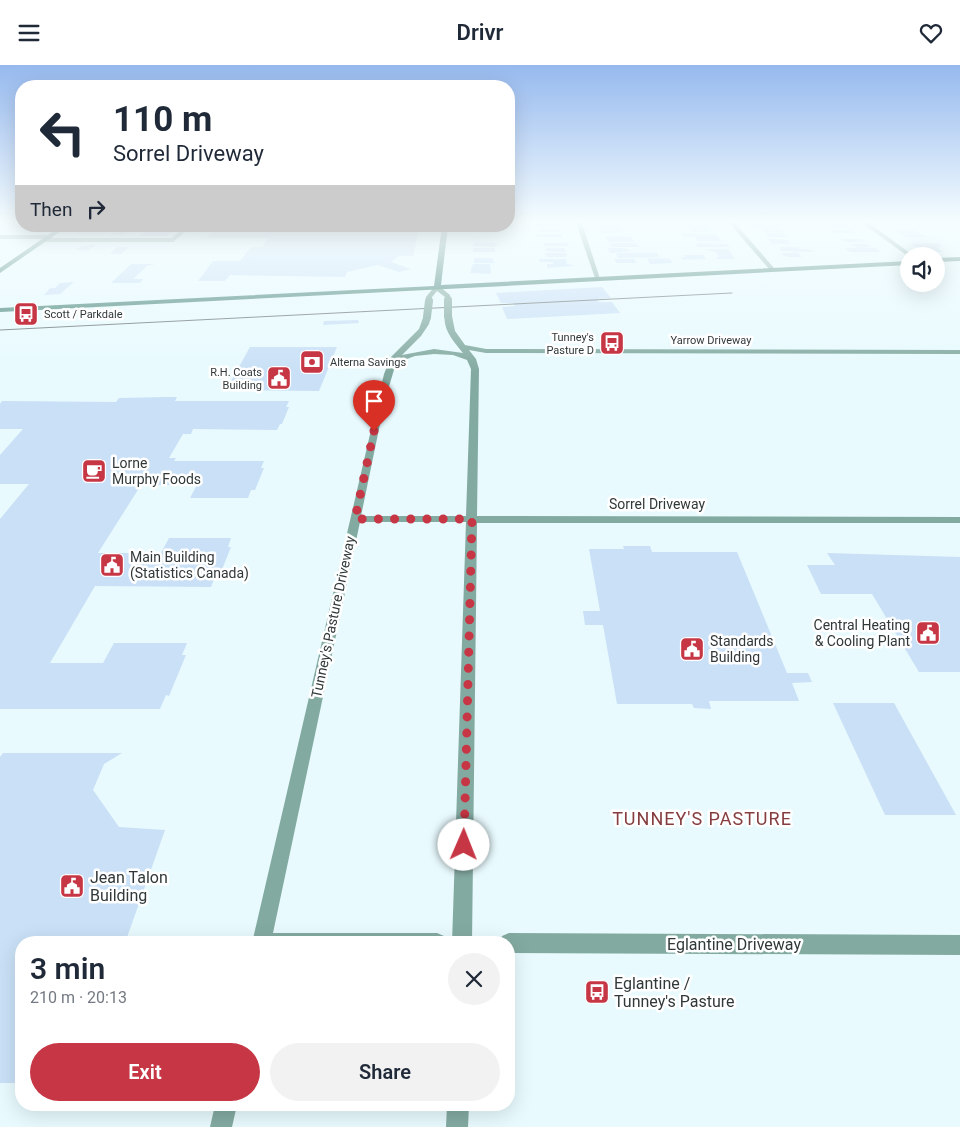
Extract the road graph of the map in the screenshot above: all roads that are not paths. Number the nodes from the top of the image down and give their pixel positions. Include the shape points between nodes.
1 (439, 273) edge
2 (596, 273) edge
3 (703, 273) edge
4 (598, 278) junction
5 (437, 287) junction
6 (0, 310) edge
7 (463, 347) junction
8 (960, 351) edge
9 (472, 359) junction
10 (393, 361) junction
11 (355, 519) junction
12 (472, 519) junction
13 (960, 520) edge
14 (262, 936) edge
15 (462, 936) edge
16 (515, 943) edge
17 (960, 945) edge
18 (225, 1111) edge
19 (458, 1111) edge
20 (221, 1127) edge
21 (457, 1127) edge

1 - 5 main road
2 - 4 street
3 - 4 main road
4 - 5 main road
5 - 6 main road
5 - 7 street, bridge via 448,296 448,323
5 - 10 street, Tunney's Pasture Driveway, bridge via 429,297 422,333
7 - 8 street, Yarrow Driveway via 486,351
7 - 9 street
9 - 10 street via 456,353 434,352 413,354
9 - 12 street via 475,369
10 - 11 street, Tunney's Pasture Driveway via 381,400
11 - 12 street, Sorrel Driveway
11 - 14 street, Tunney's Pasture Driveway
12 - 13 street, Sorrel Driveway
12 - 15 street
16 - 17 street, Eglantine Driveway
18 - 20 street
19 - 21 street

